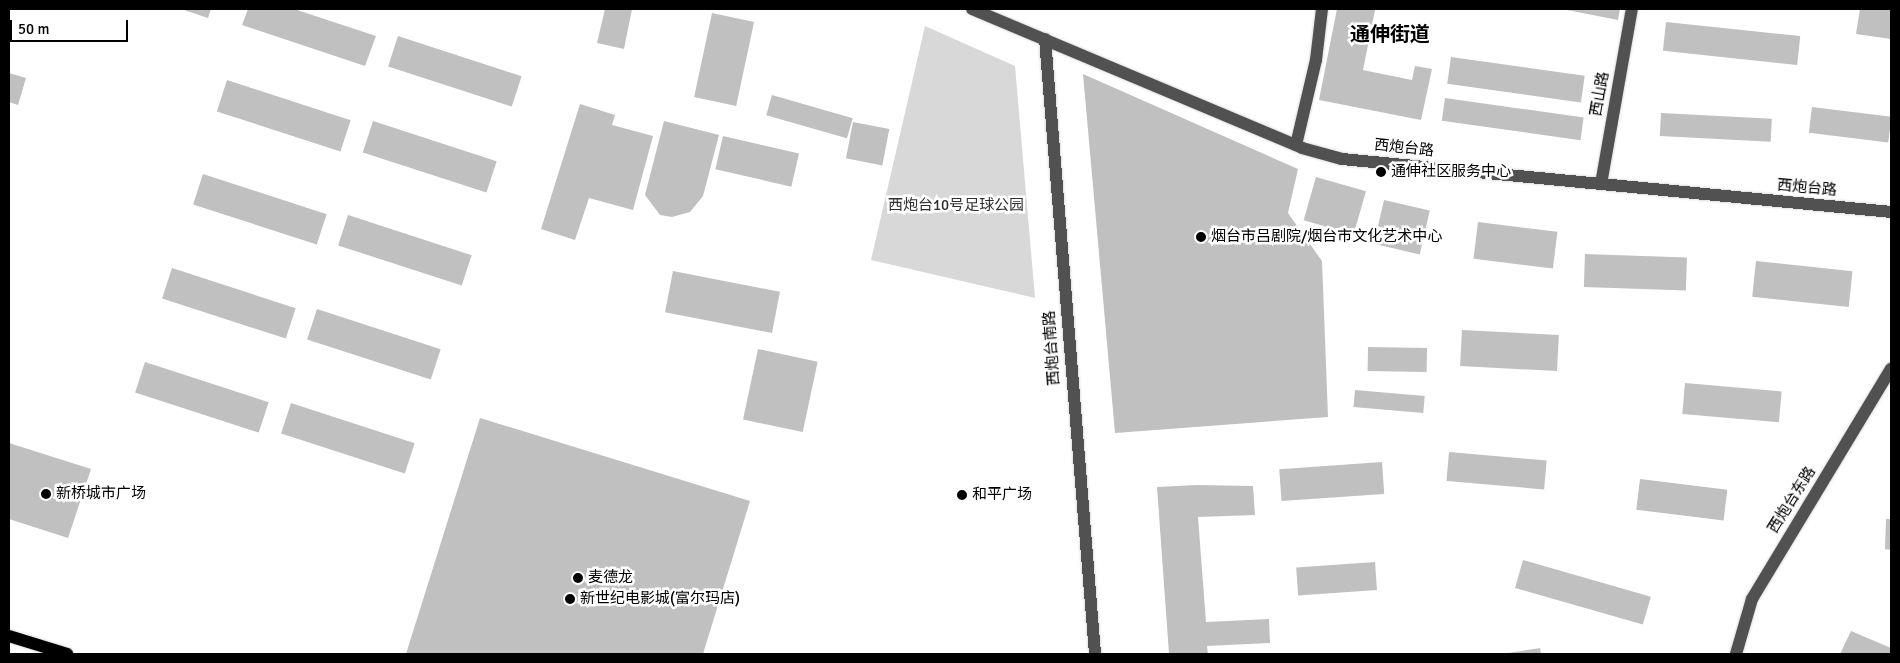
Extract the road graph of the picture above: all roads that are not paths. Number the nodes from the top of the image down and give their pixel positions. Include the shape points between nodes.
1 (972, 9) edge
2 (1322, 9) edge
3 (1632, 9) edge
4 (1045, 39) junction
5 (1296, 145) junction
6 (1601, 184) junction
7 (1891, 212) edge
8 (1891, 369) edge
9 (9, 636) edge
10 (67, 654) edge
11 (1095, 654) edge
12 (1736, 654) edge

1 - 4 street, 西炮台路
2 - 5 street via 1316,60
3 - 6 street, 西山路
4 - 5 street, 西炮台路
4 - 11 street, 西炮台南路
5 - 6 street, 西炮台路 via 1342,159
6 - 7 street, 西炮台路
8 - 12 street, 西炮台东路 via 1752,600
9 - 10 main road

